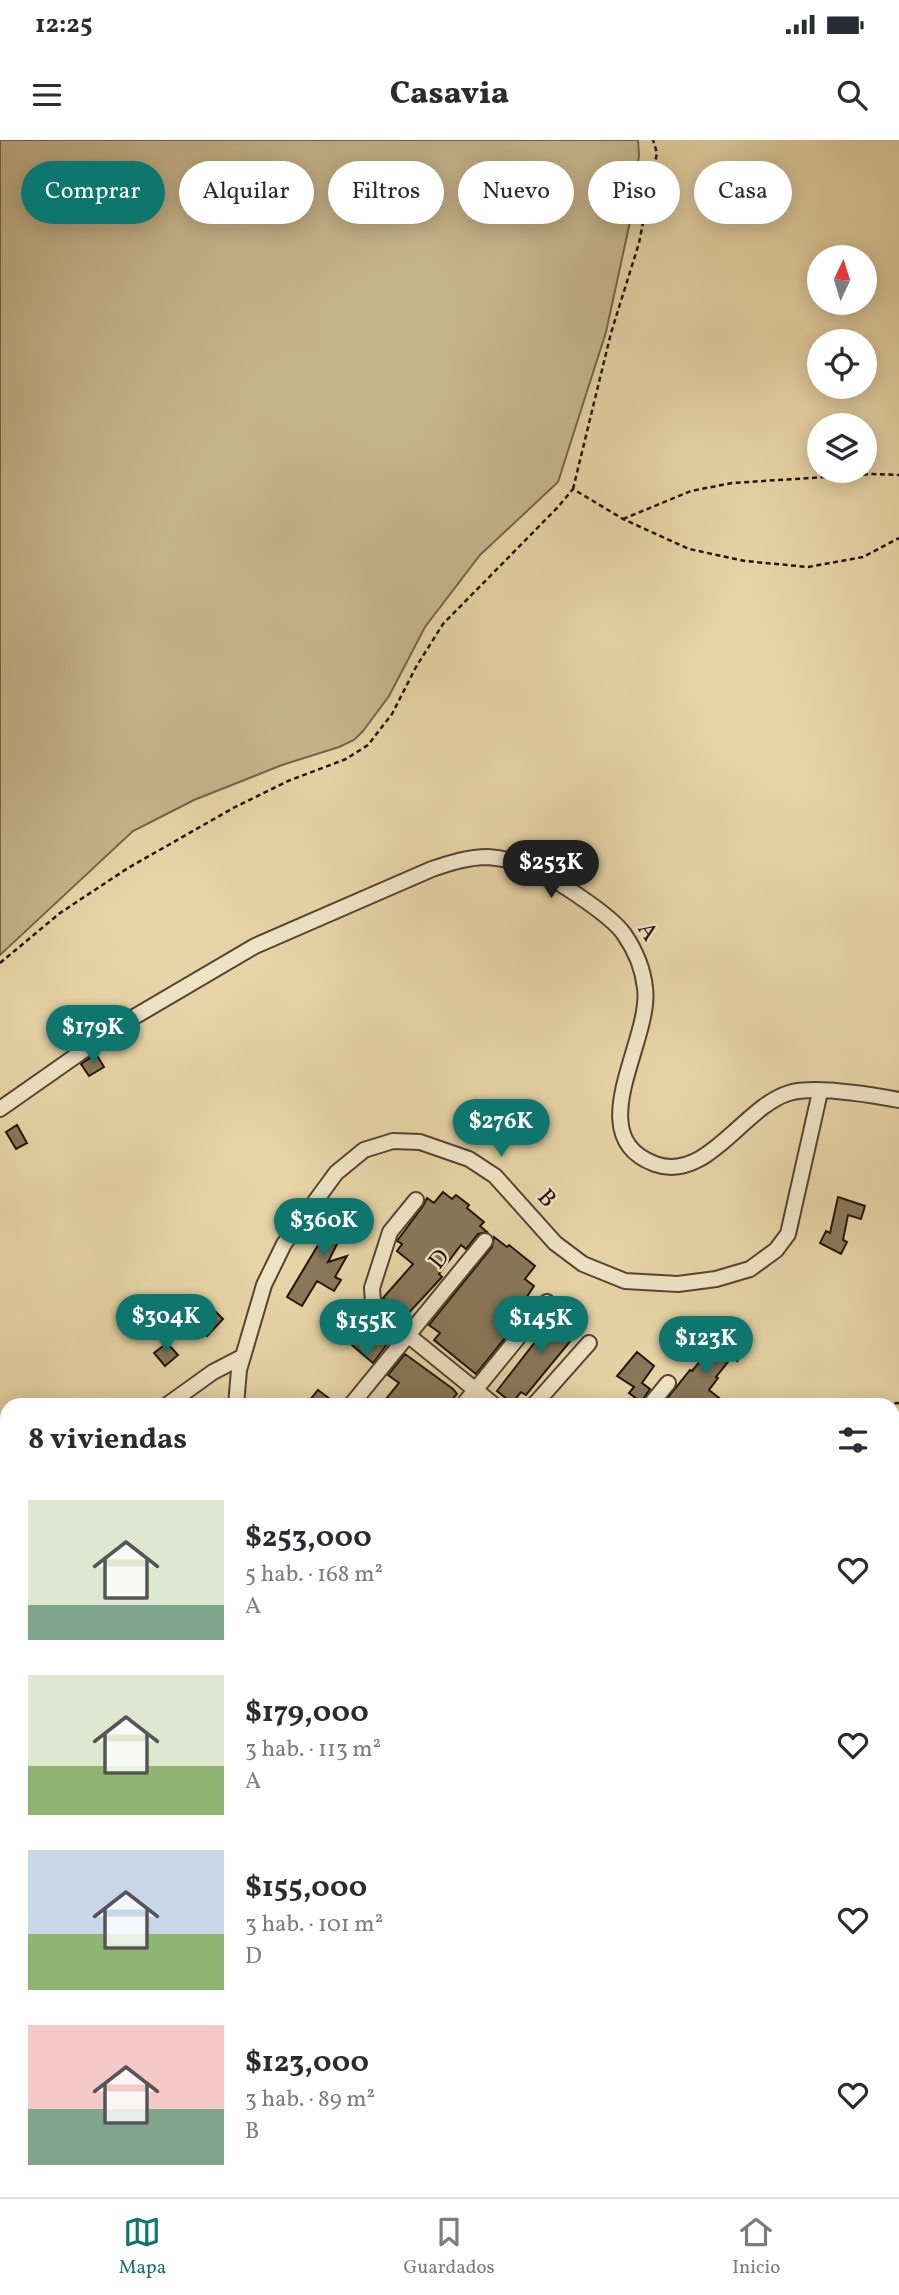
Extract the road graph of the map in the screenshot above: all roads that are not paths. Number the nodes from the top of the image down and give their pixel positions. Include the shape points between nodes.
1 (821, 1091) junction
2 (899, 1100) edge
3 (0, 1108) edge
4 (416, 1200) dead end
5 (485, 1241) dead end
6 (547, 1302) dead end
7 (409, 1336) junction
8 (589, 1343) dead end
9 (242, 1357) junction
10 (668, 1384) dead end
11 (475, 1390) junction
12 (177, 1398) edge
13 (237, 1398) edge
14 (357, 1398) edge
15 (469, 1398) edge
16 (485, 1398) edge
17 (540, 1398) edge
18 (656, 1398) edge

1 - 2 street, A
1 - 3 street, A via 791,1092 769,1101 702,1159 678,1168 636,1154 627,1146 620,1102 646,990 639,961 622,932 601,913 524,865 489,857 432,869 255,946 117,1027
1 - 9 street, B via 788,1234 776,1250 750,1269 678,1284 625,1282 583,1264 555,1243 495,1176 470,1159 420,1142 393,1141 364,1150 336,1173 284,1244 264,1285
4 - 7 street via 390,1231 372,1288 373,1302
5 - 7 street, D
6 - 11 street
7 - 11 street
7 - 14 street, D
8 - 17 street
9 - 12 street
9 - 13 street, B
10 - 18 street
11 - 15 street
11 - 16 street

